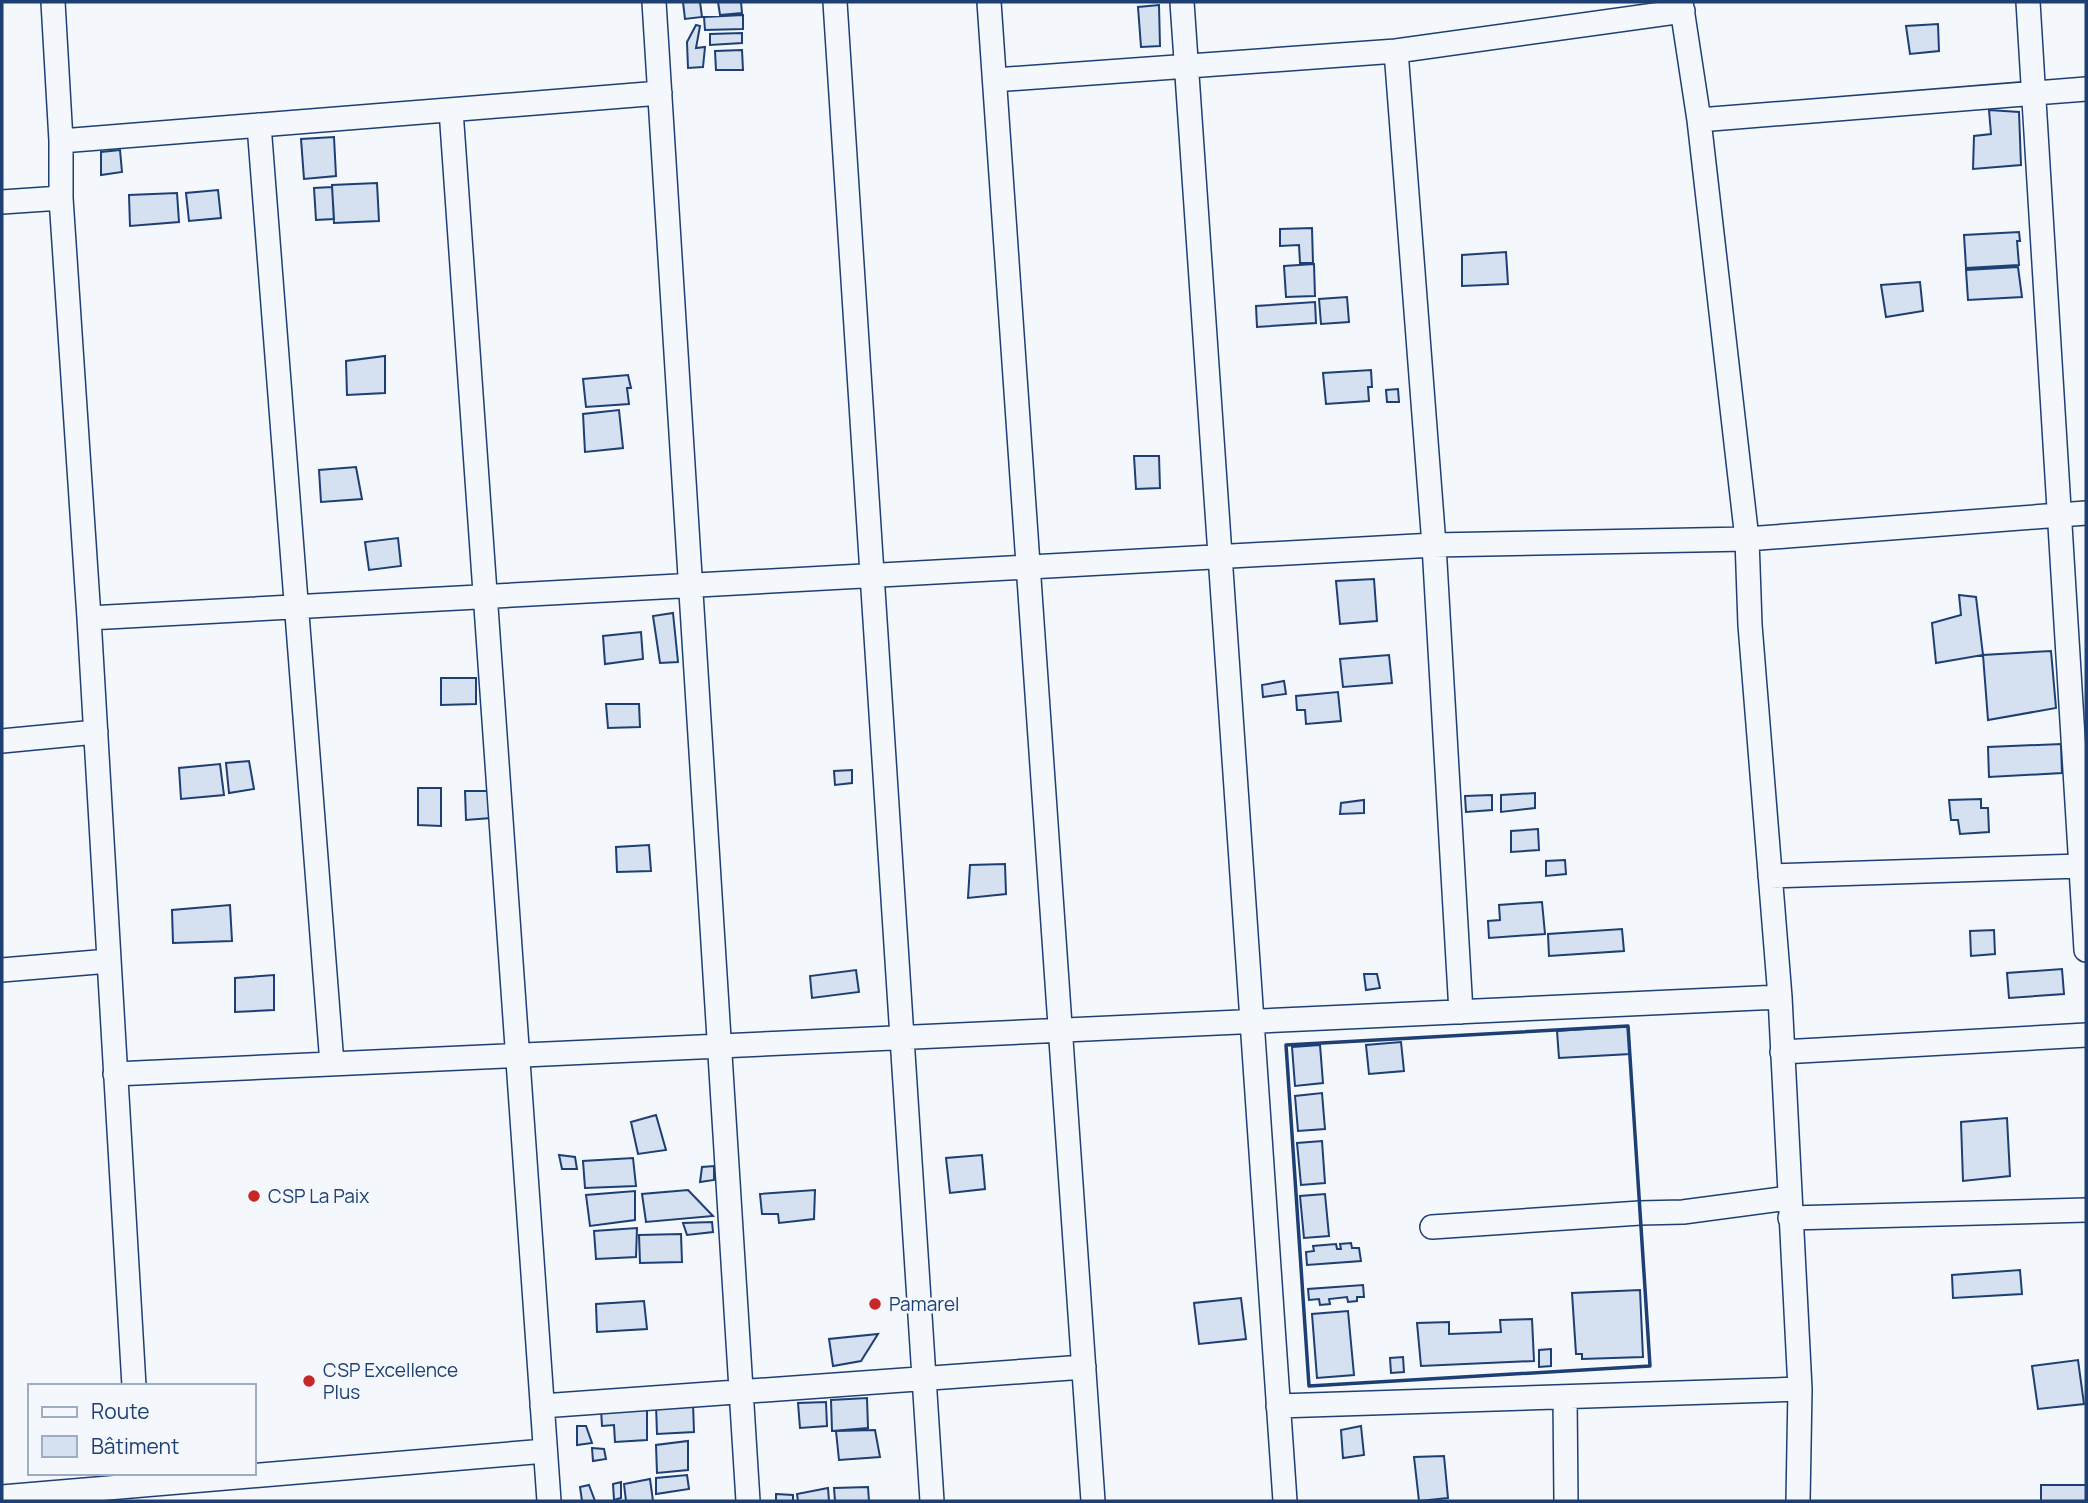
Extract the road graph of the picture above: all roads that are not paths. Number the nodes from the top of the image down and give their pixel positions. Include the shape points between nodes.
1 (53, 2) edge
2 (654, 2) edge
3 (835, 2) edge
4 (989, 2) edge
5 (1182, 2) edge
6 (2028, 2) edge
7 (1682, 6) edge
8 (1396, 51) junction
9 (1187, 66) junction
10 (995, 80) junction
11 (2086, 89) edge
12 (660, 93) junction
13 (2033, 93) junction
14 (451, 110) junction
15 (1699, 120) junction
16 (259, 125) junction
17 (61, 141) junction
18 (61, 198) junction
19 (2, 202) edge
20 (2086, 513) edge
21 (2059, 515) junction
22 (1747, 539) junction
23 (1434, 545) junction
24 (1220, 556) junction
25 (1028, 567) junction
26 (872, 575) junction
27 (691, 585) junction
28 (485, 596) junction
29 (297, 607) junction
30 (89, 618) junction
31 (96, 732) junction
32 (2, 741) edge
33 (2081, 866) junction
34 (1770, 876) junction
35 (2086, 950) edge
36 (109, 961) junction
37 (2, 970) edge
38 (1780, 997) junction
39 (1461, 1012) junction
40 (1252, 1022) junction
41 (1060, 1031) junction
42 (2086, 1035) edge
43 (902, 1038) junction
44 (719, 1046) junction
45 (1782, 1052) junction
46 (517, 1056) junction
47 (332, 1064) junction
48 (116, 1074) junction
49 (1789, 1208) junction
50 (2086, 1210) edge
51 (1432, 1227) dead end
52 (1084, 1367) junction
53 (924, 1379) junction
54 (134, 1384) edge
55 (1800, 1389) junction
56 (741, 1392) junction
57 (1565, 1397) junction
58 (542, 1406) junction
59 (1278, 1406) junction
60 (545, 1451) junction
61 (140, 1487) edge
62 (2, 1497) edge
63 (549, 1501) edge
64 (748, 1501) edge
65 (932, 1501) edge
66 (1093, 1501) edge
67 (1285, 1501) edge
68 (1566, 1501) edge
69 (1798, 1501) edge

1 - 17 street
2 - 12 street
3 - 26 street
4 - 10 street
5 - 9 street
6 - 13 street
7 - 8 street
7 - 15 street
8 - 9 street
8 - 23 street
9 - 10 street
9 - 24 street
10 - 25 street
11 - 13 street
12 - 14 street
12 - 27 street
13 - 15 street
13 - 21 street
14 - 16 street
14 - 28 street
15 - 22 street
16 - 17 street
16 - 29 street
17 - 18 street
18 - 19 street
18 - 30 street
20 - 21 street
21 - 22 street
21 - 33 street
22 - 23 street
22 - 34 street
23 - 24 street
23 - 39 street
24 - 25 street
24 - 40 street
25 - 26 street
25 - 41 street
26 - 27 street
26 - 43 street
27 - 28 street
27 - 44 street
28 - 29 street
28 - 46 street
29 - 30 street
29 - 47 street
30 - 31 street
31 - 32 street
31 - 36 street
33 - 34 street
33 - 35 street
34 - 38 street
36 - 37 street
36 - 48 street
38 - 39 street
38 - 45 street
39 - 40 street
40 - 41 street
40 - 59 street
41 - 43 street
41 - 52 street
42 - 45 street
43 - 44 street
43 - 53 street
44 - 46 street
44 - 56 street
45 - 49 street
46 - 47 street
46 - 58 street
47 - 48 street
48 - 54 street
49 - 50 street
49 - 51 street
49 - 55 street
52 - 53 street
52 - 66 street
53 - 56 street
53 - 65 street
55 - 57 street
55 - 69 street
56 - 58 street
56 - 64 street
57 - 59 street
57 - 68 street
58 - 60 street
59 - 67 street
60 - 61 street
60 - 63 street
61 - 62 street

